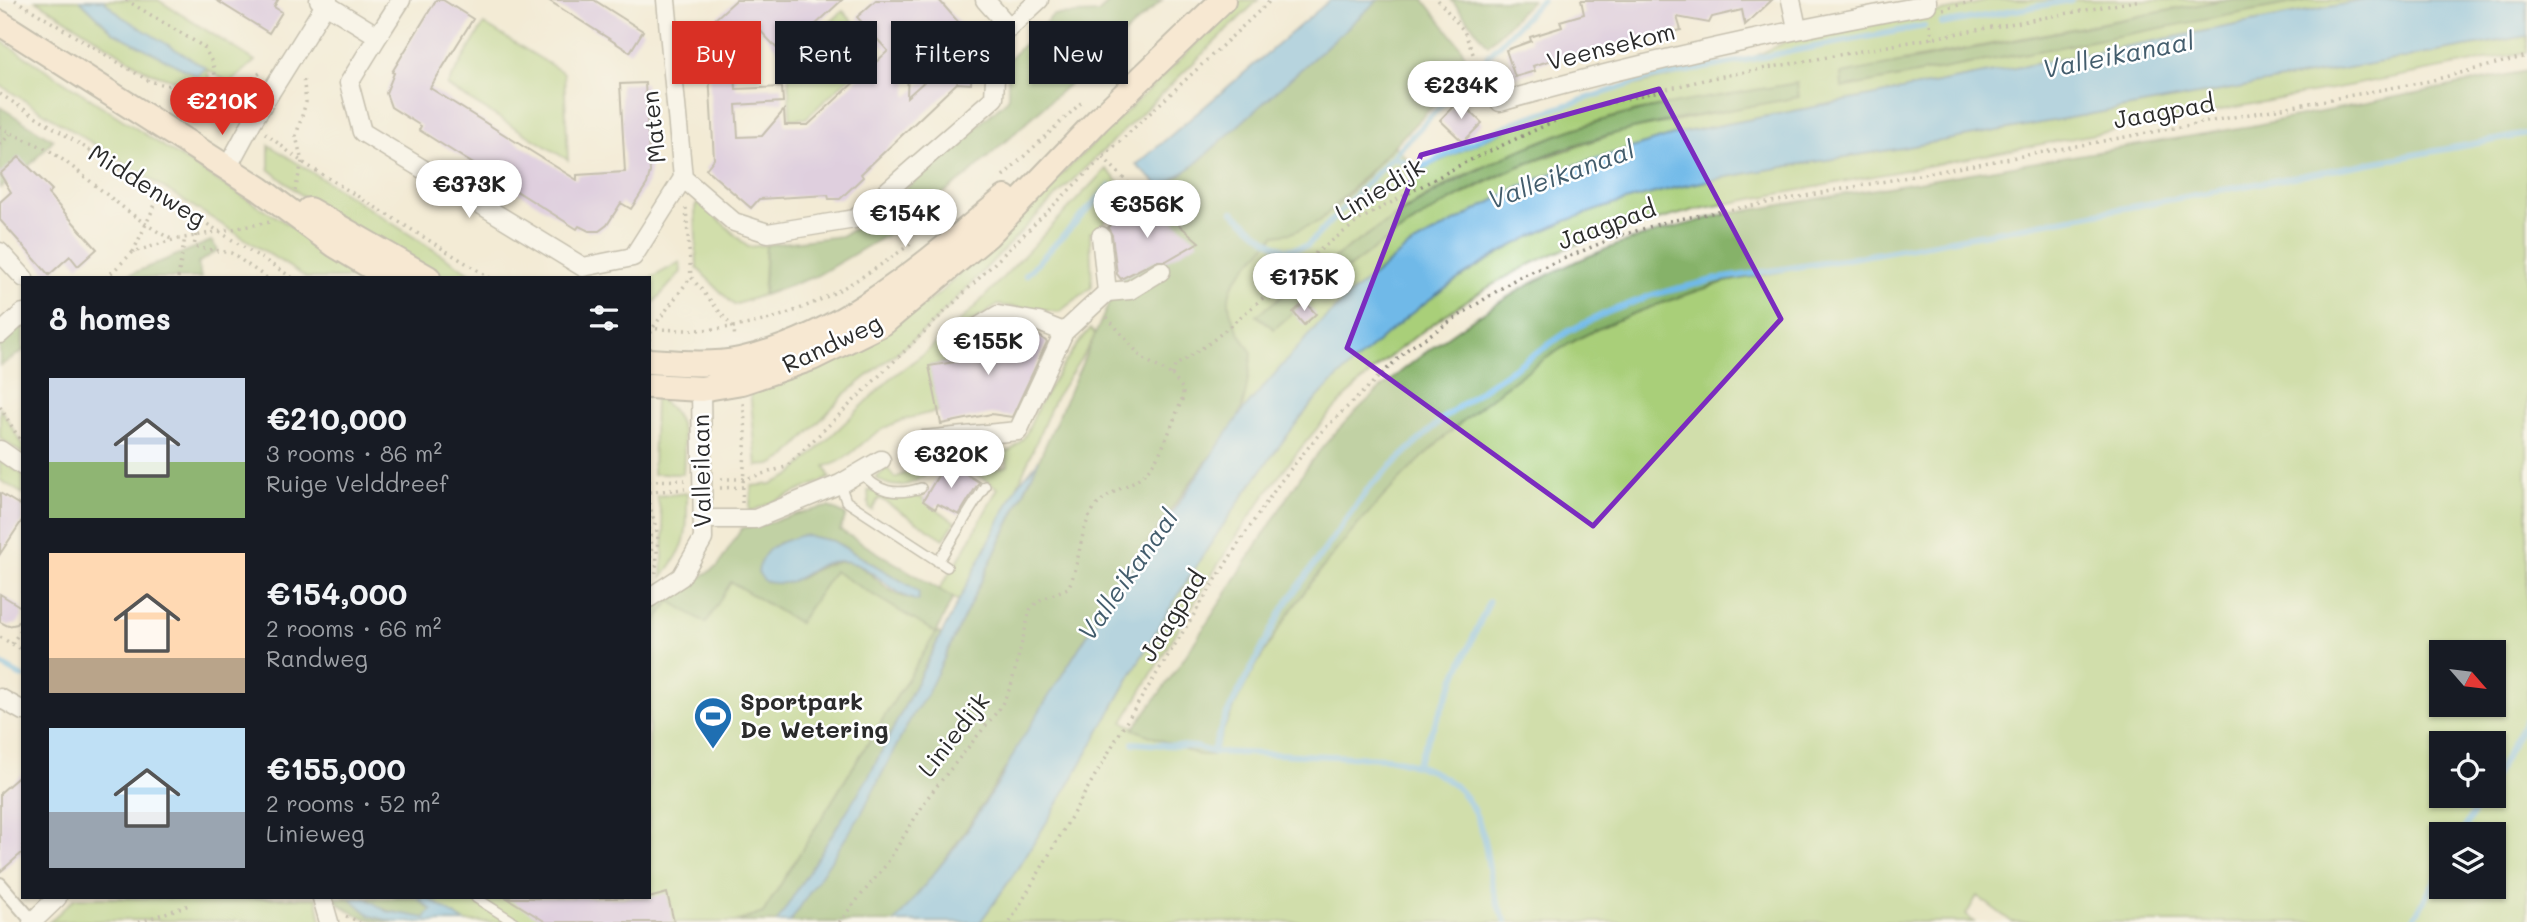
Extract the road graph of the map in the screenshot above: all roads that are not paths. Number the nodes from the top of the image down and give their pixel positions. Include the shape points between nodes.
1 (401, 0) edge
2 (666, 0) edge
3 (985, 0) edge
4 (1223, 0) edge
5 (1791, 0) edge
6 (324, 1) edge
7 (1927, 2) edge
8 (1029, 3) edge
9 (1004, 21) edge
10 (1014, 21) edge
11 (0, 23) edge
12 (1797, 28) junction
13 (378, 36) junction
14 (1482, 74) road end
15 (995, 84) edge
16 (226, 170) junction
17 (683, 178) junction
18 (288, 204) junction
19 (1101, 236) road end
20 (0, 252) edge
21 (1161, 271) dead end
22 (22, 276) edge
23 (387, 276) edge
24 (424, 276) edge
25 (1107, 292) junction
26 (21, 315) edge
27 (1064, 332) junction
28 (0, 334) edge
29 (973, 349) dead end
30 (651, 361) edge
31 (699, 363) junction
32 (740, 371) junction
33 (651, 386) edge
34 (701, 389) junction
35 (923, 440) dead end
36 (0, 450) edge
37 (880, 460) dead end
38 (21, 465) edge
39 (860, 471) junction
40 (840, 484) junction
41 (985, 486) dead end
42 (921, 488) dead end
43 (703, 519) junction
44 (651, 597) edge
45 (0, 698) edge
46 (21, 710) edge
47 (0, 884) edge
48 (56, 899) edge
49 (322, 899) edge
50 (479, 899) edge
51 (29, 918) edge
52 (328, 922) edge
53 (514, 922) edge

1 - 13 street
2 - 17 street, Maten
3 - 9 street
4 - 32 main road, Randweg via 1098,120 988,235 883,323 812,358
5 - 12 street
6 - 13 street
6 - 16 street
7 - 12 street, Veensekom
8 - 10 street, Maten
11 - 16 main road
12 - 14 street, Veensekom via 1601,73 1500,102
13 - 17 street via 349,83 362,132 583,268 633,257
15 - 17 street, Maten via 994,97 855,219 768,233 734,222
16 - 18 main road
18 - 23 main road via 335,245
18 - 24 main road
19 - 25 street
20 - 22 street
21 - 25 street via 1129,290
25 - 27 street
26 - 28 street
27 - 29 street via 998,315 970,332
27 - 35 street via 1018,431
30 - 31 main road
31 - 32 main road, Randweg
31 - 34 main road, Valleilaan
32 - 34 main road, Randweg
33 - 34 main road
34 - 43 street, Valleilaan
36 - 38 street
37 - 39 street
39 - 40 street
39 - 42 lane via 877,488 901,492
40 - 41 lane via 846,501 942,565
40 - 43 street via 755,519
43 - 44 street, Valleilaan via 703,539 681,577
45 - 46 street
47 - 51 street
48 - 51 street
49 - 52 street
50 - 53 lane

